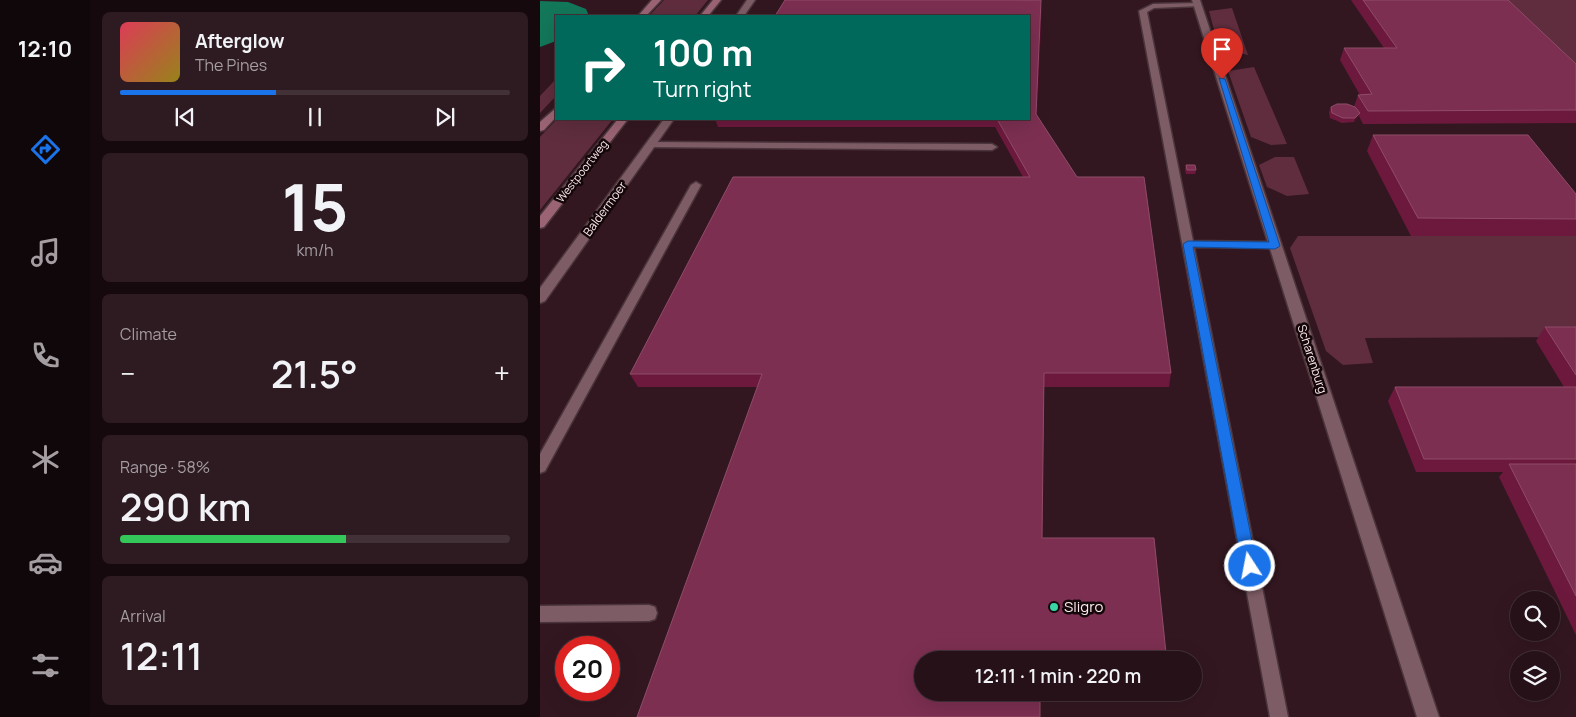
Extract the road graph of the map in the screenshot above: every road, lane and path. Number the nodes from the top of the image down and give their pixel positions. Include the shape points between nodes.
1 (657, 0) edge
2 (717, 0) edge
3 (751, 0) edge
4 (1197, 3) edge
5 (643, 15) edge
6 (705, 15) edge
7 (741, 15) edge
8 (555, 112) edge
9 (622, 120) edge
10 (668, 120) edge
11 (540, 128) edge
12 (651, 145) junction
13 (992, 147) dead end
14 (696, 185) dead end
15 (540, 224) edge
16 (1188, 244) junction
17 (1275, 246) junction
18 (540, 298) edge
19 (545, 449) edge
20 (540, 466) edge
21 (649, 613) dead end
22 (540, 614) edge
23 (1278, 717) edge
24 (1428, 717) edge

1 - 5 main road
2 - 6 main road
3 - 7 street
4 - 16 lane via 1153,6 1143,11
4 - 17 street, Scharenburg
8 - 11 main road
9 - 15 main road, Westpoortweg
10 - 12 street, Baldermoer
12 - 13 lane
12 - 18 street, Baldermoer
14 - 19 lane
16 - 17 lane
16 - 23 lane
17 - 24 street, Scharenburg
19 - 20 lane
21 - 22 lane

